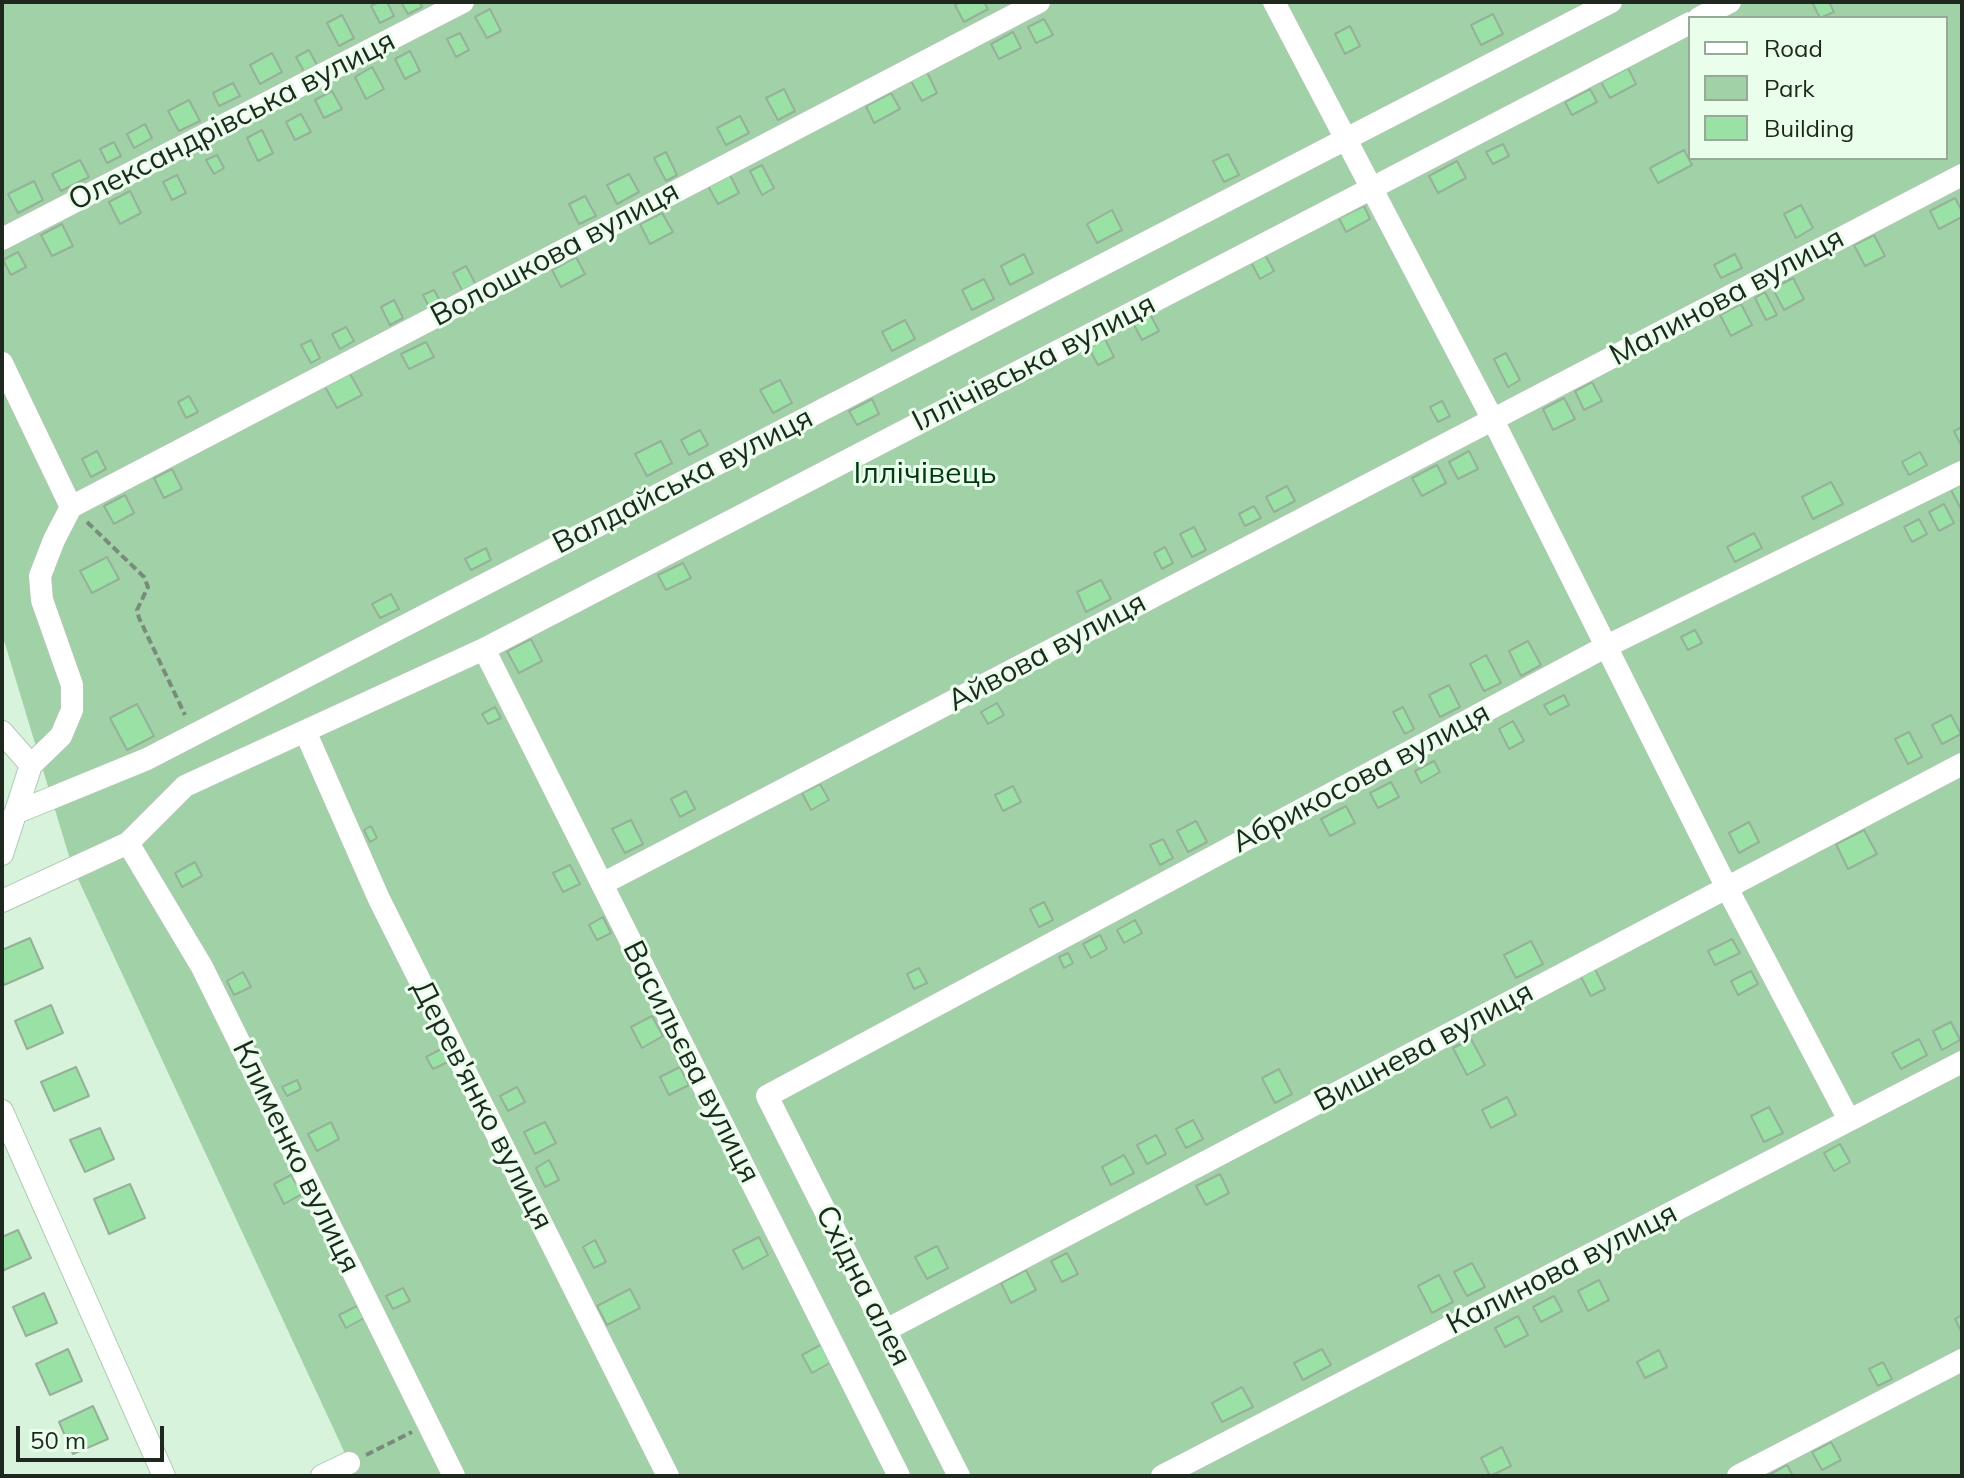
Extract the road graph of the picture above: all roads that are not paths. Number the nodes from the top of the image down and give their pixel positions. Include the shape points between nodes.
1 (463, 2) edge
2 (1039, 2) edge
3 (1274, 2) edge
4 (1611, 2) edge
5 (1730, 2) edge
6 (1703, 16) edge
7 (1688, 24) edge
8 (1345, 139) junction
9 (1962, 175) edge
10 (1371, 188) junction
11 (2, 239) edge
12 (2, 363) edge
13 (1493, 420) junction
14 (1962, 472) edge
15 (71, 507) junction
16 (1605, 647) junction
17 (484, 649) junction
18 (305, 731) junction
19 (2, 732) edge
20 (1962, 764) edge
21 (31, 765) junction
22 (15, 813) junction
23 (128, 843) junction
24 (2, 854) edge
25 (602, 884) junction
26 (1727, 888) junction
27 (2, 901) edge
28 (1962, 1062) edge
29 (767, 1096) joint
30 (2, 1111) edge
31 (1849, 1120) junction
32 (886, 1330) junction
33 (1962, 1360) edge
34 (349, 1463) road end
35 (164, 1476) edge
36 (322, 1476) edge
37 (454, 1476) edge
38 (668, 1476) edge
39 (899, 1476) edge
40 (959, 1476) edge
41 (1162, 1476) edge
42 (1738, 1476) edge

1 - 11 street, Олександрівська вулиця
2 - 15 street, Волошкова вулиця
3 - 8 street
4 - 8 street, Валдайська вулиця
5 - 6 street
7 - 10 street, Іллічівська вулиця
8 - 10 street
8 - 22 street, Валдайська вулиця via 147,759
9 - 13 street, Малинова вулиця
10 - 13 street
10 - 17 street, Іллічівська вулиця
12 - 15 street
13 - 16 street
13 - 25 street, Айвова вулиця
14 - 16 street, Абрикосова вулиця
15 - 21 street via 40,576 42,600 72,685 72,710 61,736
16 - 26 street
16 - 29 street, Абрикосова вулиця
17 - 18 street, Іллічівська вулиця
17 - 25 street, Васильєва вулиця
18 - 23 street, Іллічівська вулиця via 185,786
18 - 38 street, Дерев'янко вулиця via 379,899
19 - 21 street
20 - 26 street, Вишнева вулиця
21 - 22 street
22 - 24 street
23 - 27 street
23 - 37 street, Клименко вулиця via 202,967
25 - 39 street, Васильєва вулиця
26 - 31 street
26 - 32 street, Вишнева вулиця
28 - 31 street, Калинова вулиця
29 - 32 street, Східна алея
30 - 35 street
31 - 41 street, Калинова вулиця
32 - 40 street, Східна алея
33 - 42 street
34 - 36 street

